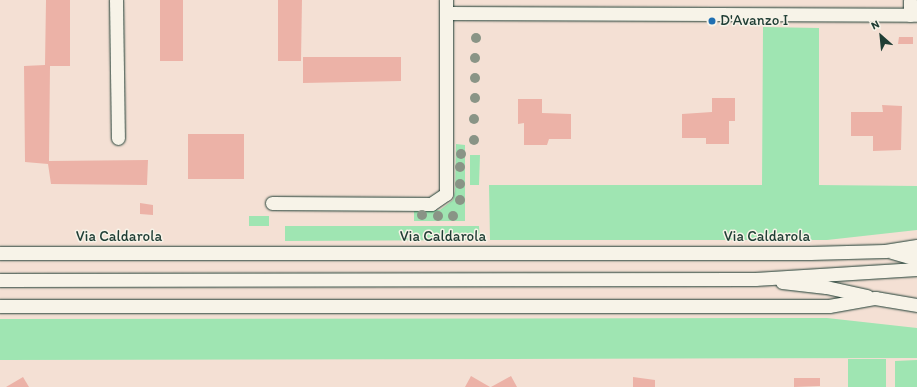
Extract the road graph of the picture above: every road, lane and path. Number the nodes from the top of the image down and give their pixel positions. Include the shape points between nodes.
1 (116, 0) edge
2 (910, 0) edge
3 (446, 7) edge
4 (914, 15) edge
5 (118, 138) dead end
6 (272, 204) dead end
7 (917, 246) edge
8 (885, 251) junction
9 (0, 253) edge
10 (917, 259) edge
11 (917, 269) edge
12 (755, 279) junction
13 (0, 280) edge
14 (917, 296) edge
15 (875, 298) junction
16 (917, 305) edge
17 (0, 306) edge

1 - 5 street
2 - 4 street
3 - 4 street
3 - 6 street via 446,194 431,204
7 - 8 street, Via Caldarola
8 - 9 street, Via Caldarola
8 - 10 street, Via Caldarola
11 - 12 street
12 - 13 street
12 - 15 street via 826,287
14 - 15 street
15 - 16 street
15 - 17 street via 829,306

